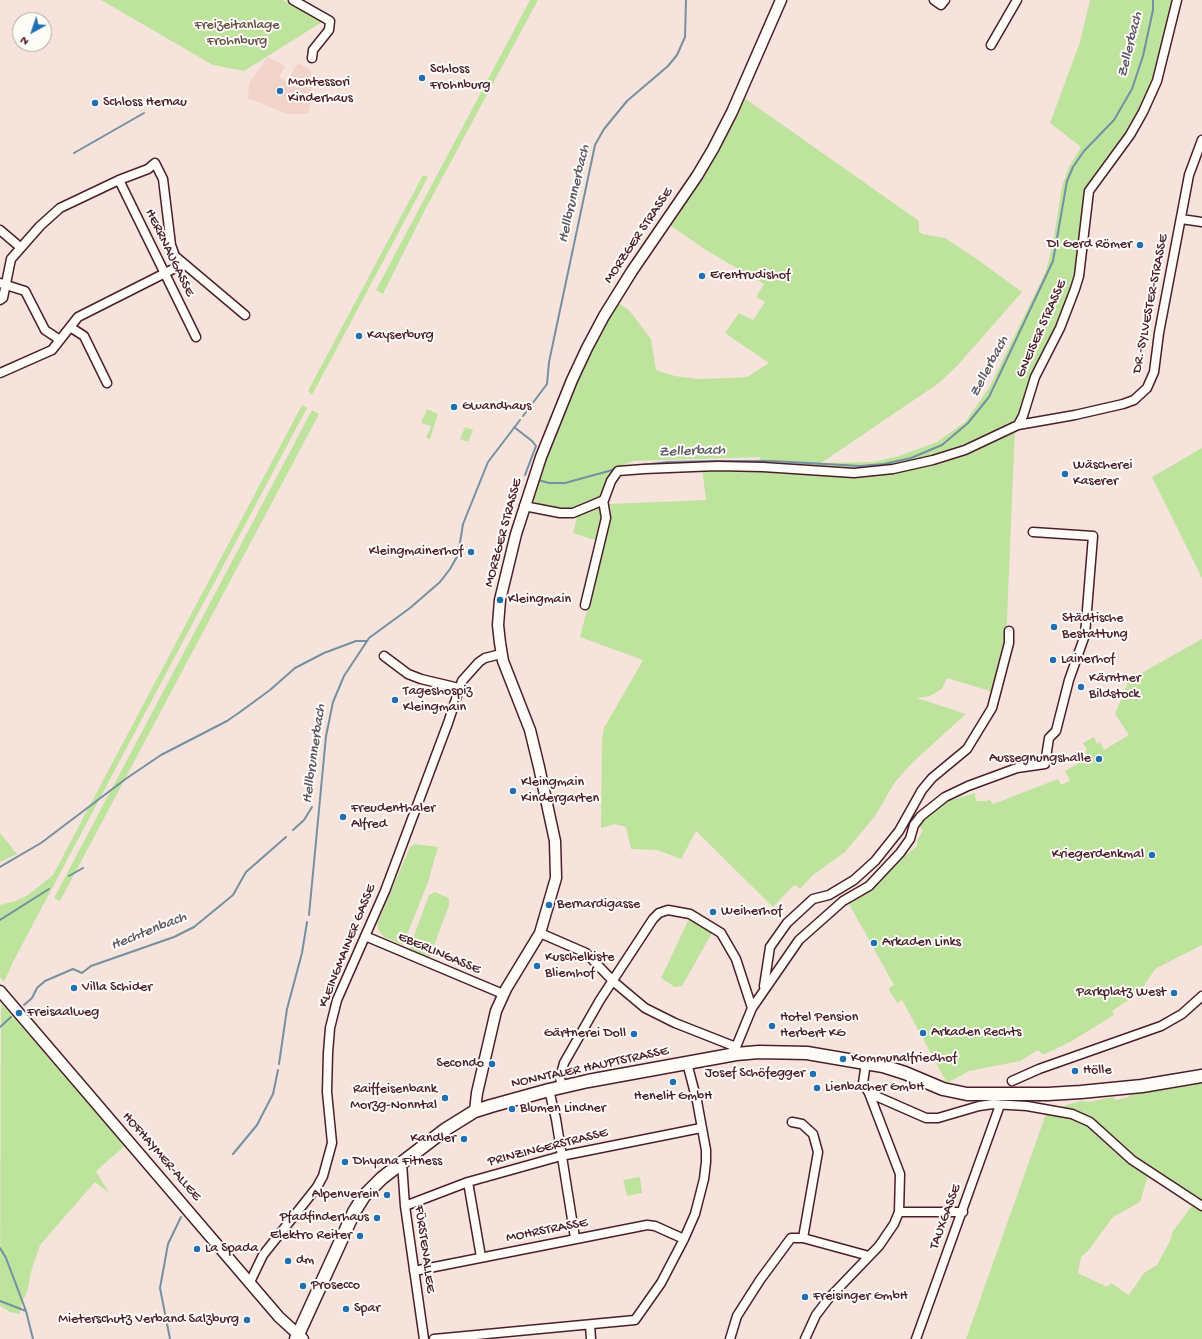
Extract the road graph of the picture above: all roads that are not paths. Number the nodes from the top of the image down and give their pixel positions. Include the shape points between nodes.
1 (293, 0) edge
2 (781, 0) edge
3 (934, 0) edge
4 (945, 0) edge
5 (1017, 0) edge
6 (1177, 0) edge
7 (991, 45) dead end
8 (312, 58) dead end
9 (1202, 140) edge
10 (119, 180) junction
11 (1181, 219) junction
12 (1202, 222) edge
13 (0, 230) edge
14 (20, 247) junction
15 (183, 264) junction
16 (164, 274) junction
17 (3, 284) edge
18 (0, 300) edge
19 (245, 315) dead end
20 (70, 327) junction
21 (196, 337) dead end
22 (60, 340) junction
23 (0, 373) edge
24 (107, 383) dead end
25 (1018, 425) junction
26 (603, 500) junction
27 (524, 506) junction
28 (1033, 532) dead end
29 (585, 605) dead end
30 (1009, 631) dead end
31 (501, 654) junction
32 (384, 656) dead end
33 (459, 688) junction
34 (540, 933) junction
35 (365, 936) junction
36 (614, 982) junction
37 (764, 988) junction
38 (0, 991) edge
39 (504, 994) junction
40 (1201, 1001) edge
41 (752, 1008) junction
42 (736, 1051) junction
43 (688, 1063) junction
44 (866, 1064) junction
45 (1202, 1076) edge
46 (1012, 1081) dead end
47 (562, 1087) junction
48 (549, 1090) junction
49 (869, 1092) junction
50 (1000, 1104) junction
51 (475, 1111) junction
52 (792, 1122) dead end
53 (701, 1128) junction
54 (561, 1156) junction
55 (402, 1163) junction
56 (468, 1182) junction
57 (405, 1206) junction
58 (1202, 1206) edge
59 (900, 1212) junction
60 (963, 1212) junction
61 (575, 1238) junction
62 (803, 1238) junction
63 (684, 1239) junction
64 (869, 1256) junction
65 (481, 1257) junction
66 (414, 1271) junction
67 (250, 1282) junction
68 (590, 1325) junction
69 (511, 1336) edge
70 (299, 1338) edge
71 (424, 1339) edge
72 (434, 1339) edge
73 (591, 1339) edge
74 (730, 1339) edge
75 (805, 1339) edge
76 (916, 1339) edge

1 - 8 street via 330,21 329,30 313,50
2 - 27 street, MORZGER STRASSE via 715,145 632,271 591,341 548,438
3 - 4 street via 941,6
5 - 7 street
6 - 25 street, GNEISER STRASSE via 1157,81 1130,135 1089,191 1077,282 1060,328 1035,377
9 - 11 street, DR.-SYLVESTER-STRASSE via 1189,175
10 - 14 street via 60,208
10 - 15 street via 148,169 155,163 163,179 171,245 175,256
10 - 16 street, HERRNAUGASSE
11 - 12 street
11 - 25 street, DR.-SYLVESTER-STRASSE via 1154,372 1147,388 1134,400 1123,404
13 - 14 street
14 - 17 street via 11,259
15 - 16 street
15 - 19 street
16 - 20 street via 78,317
16 - 21 street, HERRNAUGASSE
17 - 18 street via 3,298
17 - 22 street via 25,291 45,330
20 - 22 street
20 - 24 street via 84,336
22 - 23 street via 50,351
25 - 26 street, DR.-SYLVESTER-STRASSE via 965,450 933,460 868,472 838,473 717,466 618,472
26 - 27 street via 569,514
26 - 29 street via 606,518
27 - 31 street, MORZGER STRASSE via 500,600 498,624
28 - 37 street via 1093,536 1085,635 1056,731 1049,738 1045,764 1017,768 992,776 944,797 916,822 910,839 900,853 869,886 843,902 804,933
30 - 37 street via 992,708 967,749 932,778 922,790 899,831 875,861 854,880 829,895 813,899 787,923 770,947
31 - 33 street, KLEINGMAINER GASSE via 479,662
31 - 34 street, MORZGER STRASSE via 534,743 555,841 556,878
32 - 33 street via 408,674
33 - 35 street, KLEINGMAINER GASSE via 412,820
34 - 36 street via 586,953
34 - 39 street, MORZGER STRASSE
35 - 39 street, EBERLINGASSE
35 - 67 street, KLEINGMAINER GASSE via 337,1000 330,1028 327,1092 332,1143 329,1158 317,1187 263,1255
36 - 41 street via 653,918 668,910 676,911 698,918 723,937 736,959
36 - 42 street via 645,1008
36 - 47 street via 600,1000 564,1063 560,1078
37 - 41 street
38 - 67 street, HOFHAYMER-ALLEE
39 - 51 street, MORZGER STRASSE via 491,1030
40 - 46 street via 1153,1030 1039,1069
41 - 42 street
42 - 43 main road, NONNTALER HAUPTSTRASSE
42 - 44 main road, NONNTALER HAUPTSTRASSE via 807,1053
43 - 47 main road, NONNTALER HAUPTSTRASSE
43 - 53 street
44 - 45 main road, NONNTALER HAUPTSTRASSE via 883,1066 944,1089 967,1094 1081,1092 1135,1087
44 - 49 street via 863,1078
47 - 48 main road, NONNTALER HAUPTSTRASSE
48 - 51 main road, NONNTALER HAUPTSTRASSE
48 - 54 street
49 - 50 street via 926,1118
49 - 59 street via 900,1174
50 - 58 street via 1051,1109 1082,1117 1098,1128 1132,1160
50 - 60 street, TAUXGASSE
51 - 55 main road, NONNTALER HAUPTSTRASSE via 446,1129
52 - 62 street via 802,1124 813,1134 818,1152
53 - 54 street, PRINZINGERSTRASSE
53 - 63 street via 706,1162 704,1179 695,1214
54 - 56 street, PRINZINGERSTRASSE
54 - 61 street
55 - 57 street, FÜRSTENALLEE
55 - 70 main road, NONNTALER HAUPTSTRASSE via 364,1196 354,1212
56 - 57 street, PRINZINGERSTRASSE
56 - 65 street
57 - 66 street, FÜRSTENALLEE
59 - 60 street
59 - 64 street via 887,1236
60 - 76 street, TAUXGASSE
61 - 63 street, MOHRSTRASSE via 647,1225
61 - 65 street, MOHRSTRASSE
62 - 64 street
62 - 74 street via 791,1238 760,1280 737,1316
63 - 68 street via 661,1283 635,1320
64 - 75 street via 829,1298 816,1315
65 - 66 street, MOHRSTRASSE
66 - 71 street, FÜRSTENALLEE
67 - 70 street, HOFHAYMER-ALLEE
68 - 69 street
68 - 73 street
69 - 72 street

